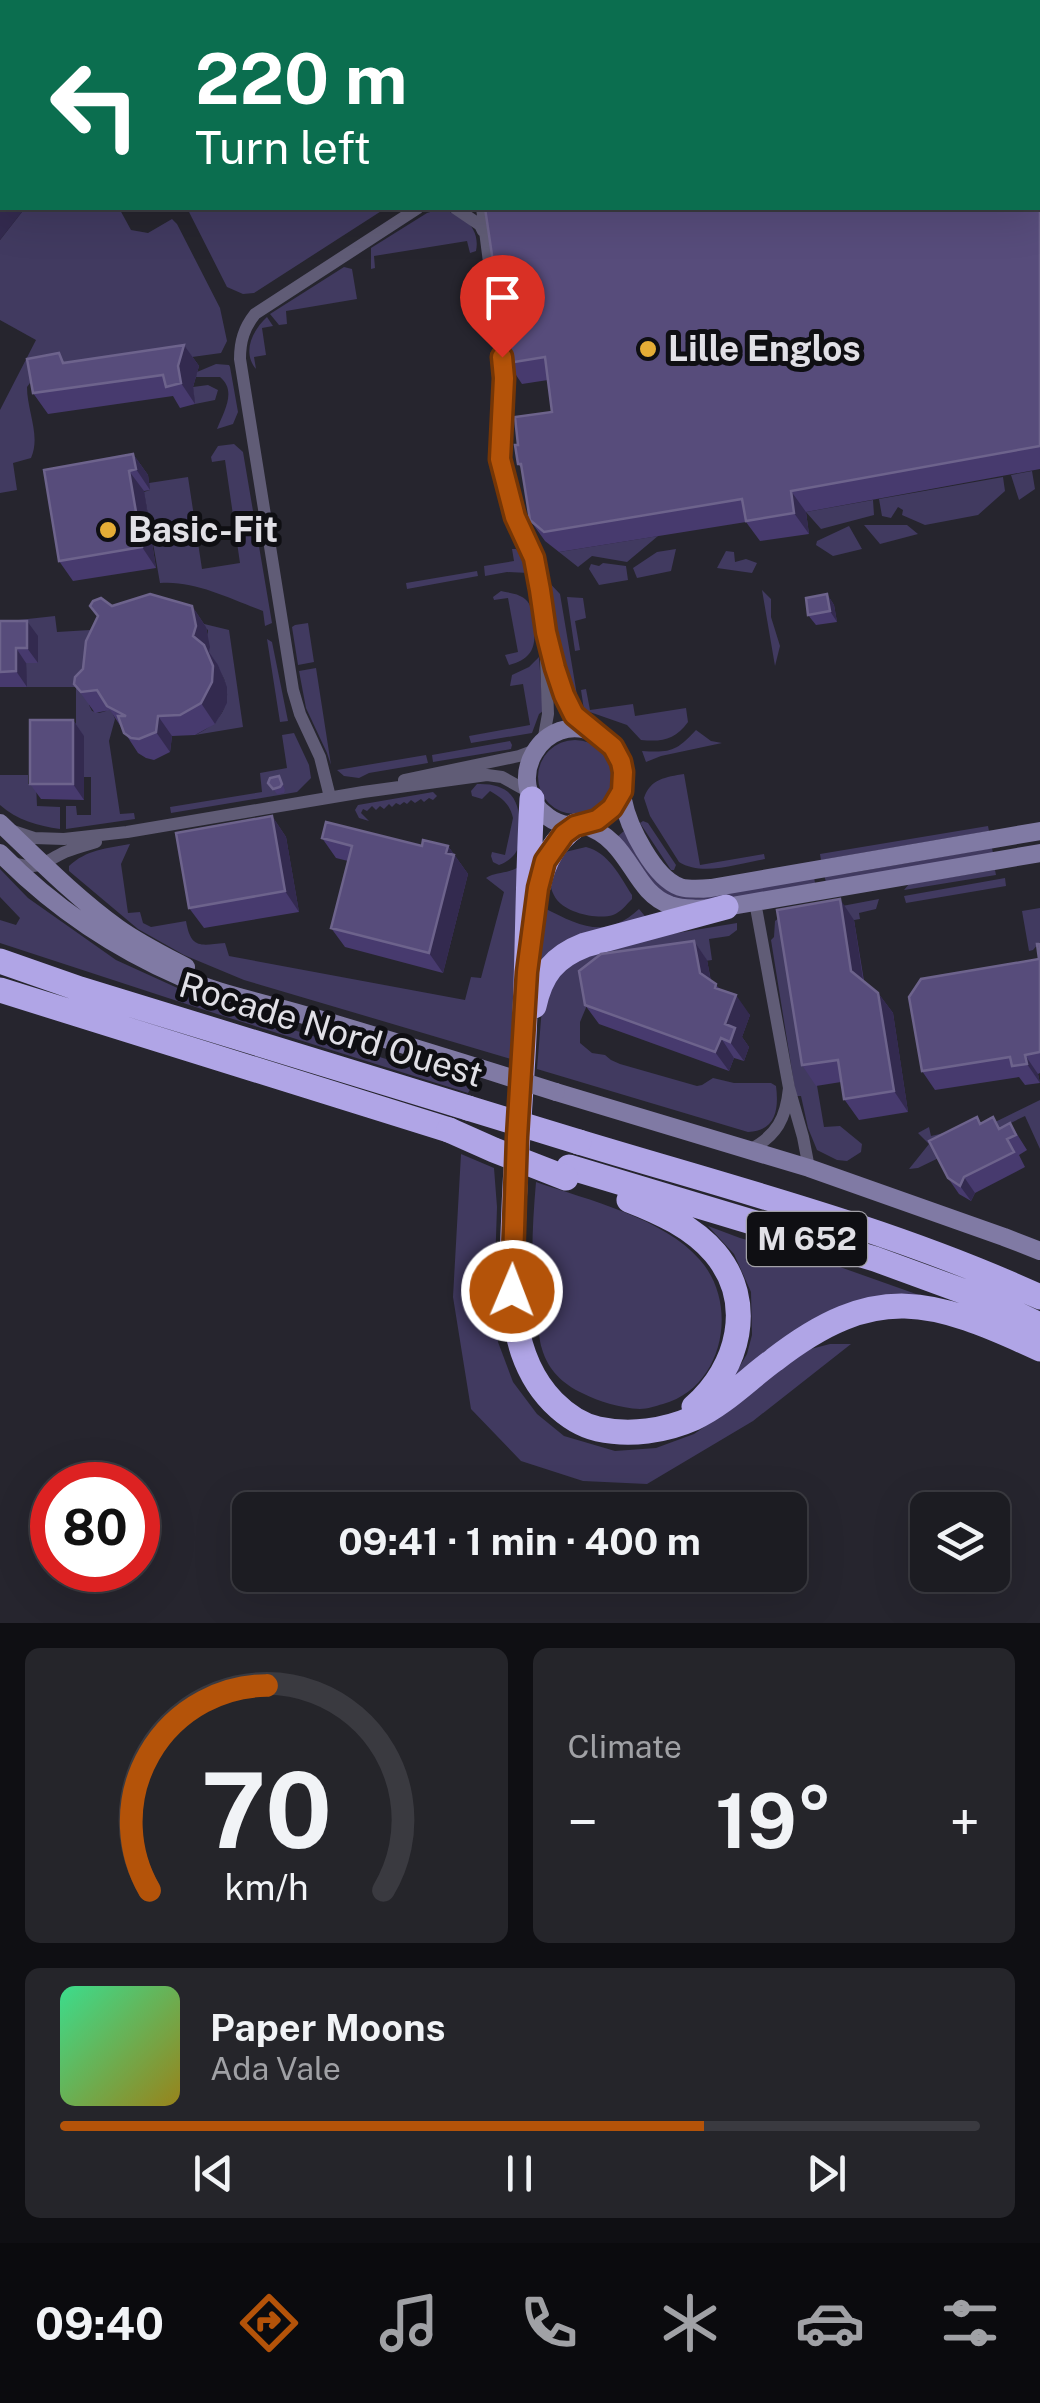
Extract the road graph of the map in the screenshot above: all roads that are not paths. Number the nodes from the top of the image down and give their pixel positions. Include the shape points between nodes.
1 (415, 210) edge
2 (458, 210) edge
3 (482, 210) edge
4 (487, 243) junction
5 (546, 632) junction
6 (596, 734) junction
7 (539, 746) junction
8 (622, 791) junction
9 (363, 792) junction
10 (530, 795) junction
11 (330, 797) junction
12 (1, 824) edge
13 (579, 825) junction
14 (1040, 831) edge
15 (127, 832) junction
16 (1040, 853) edge
17 (4, 856) edge
18 (43, 865) junction
19 (755, 902) junction
20 (726, 907) junction
21 (0, 961) edge
22 (527, 972) junction
23 (0, 990) edge
24 (283, 1009) junction
25 (523, 1060) junction
26 (789, 1088) junction
27 (749, 1150) junction
28 (808, 1168) junction
29 (567, 1173) junction
30 (1040, 1252) edge
31 (1040, 1297) edge
32 (1040, 1325) edge
33 (1040, 1350) edge
34 (671, 1426) junction

1 - 11 street via 256,314 240,347 293,690
2 - 4 street via 480,225
3 - 4 street
4 - 5 street via 504,378 500,459 534,558
5 - 6 street via 570,710
5 - 7 street via 548,714
6 - 7 main road via 565,730
6 - 8 main road via 618,756
7 - 9 street
7 - 10 main road via 528,768
8 - 13 main road via 609,812
8 - 14 main road via 630,822 658,870 670,882 694,889
9 - 10 street via 487,775
9 - 11 street
10 - 13 main road via 554,821
10 - 22 highway
11 - 15 street
12 - 15 street via 42,839
12 - 18 main road
13 - 20 main road via 610,838 660,900 684,908
13 - 22 highway via 560,839 542,868
15 - 18 street
16 - 19 main road
17 - 18 street via 28,867
17 - 24 main road via 90,927 150,962 204,987
18 - 24 main road via 138,941
19 - 20 main road
19 - 26 street
20 - 25 highway via 556,960 538,988
21 - 31 highway, Rocade Nord Ouest / M 652, bridge via 889,1236
22 - 25 highway
23 - 29 highway, Rocade Nord Ouest, bridge
24 - 27 main road, bridge
25 - 34 highway via 512,1268 525,1358 542,1390 578,1422 622,1432
26 - 27 street via 781,1124
26 - 28 street
27 - 28 main road
28 - 30 main road
29 - 32 highway, M 652 via 875,1259
29 - 34 highway via 680,1224 707,1245 730,1278 738,1304 735,1347 707,1395
33 - 34 highway, M 652 via 956,1314 884,1306 816,1332 712,1408

